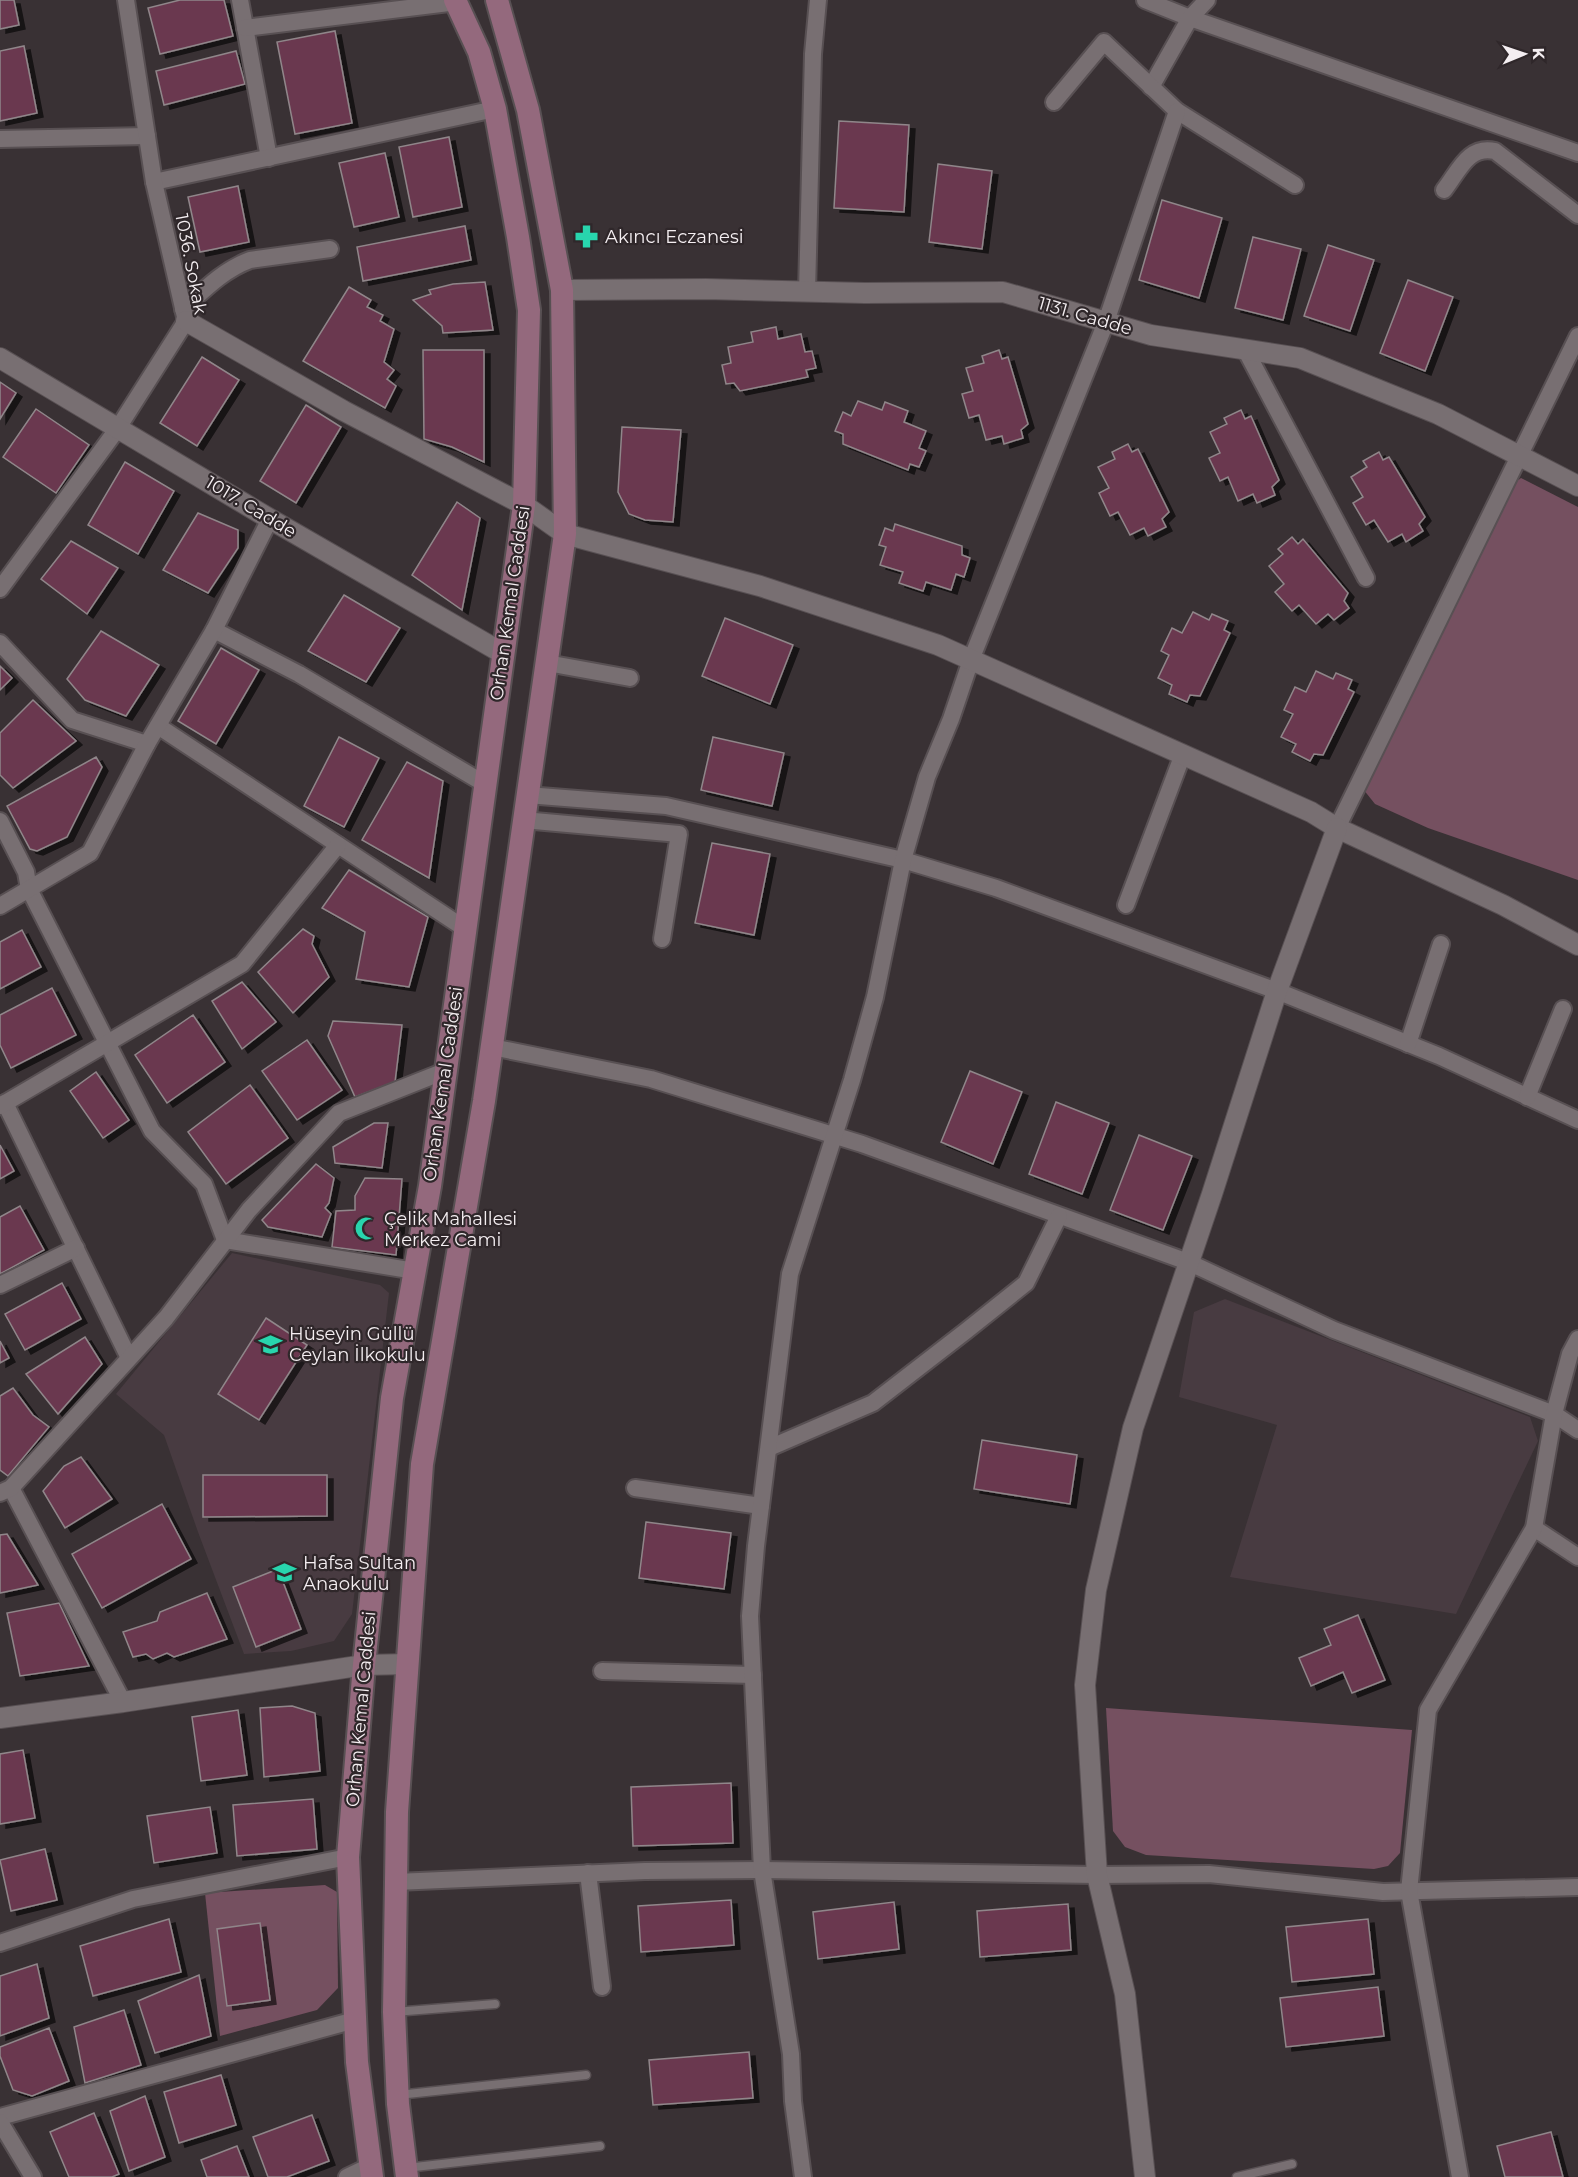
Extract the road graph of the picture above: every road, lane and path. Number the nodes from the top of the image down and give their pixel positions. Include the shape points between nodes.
1 (126, 0) edge
2 (240, 0) edge
3 (497, 0) edge
4 (818, 0) edge
5 (1145, 0) edge
6 (1207, 0) edge
7 (457, 1) edge
8 (1190, 18) junction
9 (245, 28) junction
10 (1151, 87) junction
11 (1054, 102) dead end
12 (495, 109) junction
13 (1177, 111) junction
14 (147, 136) junction
15 (0, 139) edge
16 (1578, 153) edge
17 (269, 158) junction
18 (154, 182) junction
19 (1295, 185) dead end
20 (1444, 190) dead end
21 (1578, 215) edge
22 (330, 249) dead end
23 (562, 290) junction
24 (807, 292) junction
25 (184, 315) junction
26 (1106, 322) junction
27 (1578, 336) edge
28 (1245, 350) junction
29 (0, 358) edge
30 (118, 428) junction
31 (1520, 456) junction
32 (1578, 486) edge
33 (524, 505) junction
34 (270, 519) junction
35 (565, 534) junction
36 (1366, 578) dead end
37 (0, 589) edge
38 (214, 630) junction
39 (0, 643) edge
40 (504, 654) junction
41 (971, 660) junction
42 (547, 663) junction
43 (630, 678) dead end
44 (158, 726) junction
45 (147, 744) junction
46 (1183, 754) junction
47 (485, 783) junction
48 (527, 795) junction
49 (524, 820) junction
50 (0, 821) edge
51 (1336, 828) junction
52 (338, 845) junction
53 (903, 860) junction
54 (29, 889) junction
55 (1126, 905) dead end
56 (0, 906) edge
57 (464, 928) junction
58 (662, 939) dead end
59 (1441, 944) dead end
60 (1578, 945) edge
61 (1277, 991) junction
62 (1563, 1010) dead end
63 (108, 1044) junction
64 (1408, 1044) junction
65 (492, 1047) junction
66 (445, 1071) junction
67 (1527, 1097) junction
68 (2, 1105) edge
69 (1578, 1120) edge
70 (833, 1136) junction
71 (1059, 1216) junction
72 (225, 1240) junction
73 (76, 1248) junction
74 (1188, 1262) junction
75 (415, 1271) junction
76 (0, 1285) edge
77 (1578, 1339) edge
78 (129, 1358) junction
79 (1554, 1414) junction
80 (1578, 1430) edge
81 (769, 1448) junction
82 (635, 1488) dead end
83 (5, 1490) edge
84 (761, 1506) junction
85 (1534, 1528) junction
86 (1578, 1557) edge
87 (408, 1664) junction
88 (364, 1665) junction
89 (602, 1671) dead end
90 (753, 1675) junction
91 (123, 1702) junction
92 (0, 1718) edge
93 (348, 1857) junction
94 (762, 1870) junction
95 (588, 1873) junction
96 (1097, 1875) junction
97 (396, 1882) junction
98 (1578, 1887) edge
99 (1409, 1891) junction
100 (0, 1943) edge
101 (602, 1987) dead end
102 (495, 2004) dead end
103 (394, 2012) junction
104 (355, 2020) junction
105 (586, 2075) dead end
106 (398, 2095) junction
107 (0, 2117) edge
108 (0, 2122) edge
109 (600, 2146) dead end
110 (1292, 2164) dead end
111 (371, 2172) edge
112 (406, 2172) edge
113 (33, 2177) edge
114 (347, 2177) edge
115 (803, 2177) edge
116 (1145, 2177) edge
117 (1237, 2177) edge
118 (1460, 2177) edge

1 - 14 street, 1036. Sokak
2 - 9 street
3 - 23 main road via 528,110
4 - 24 street
5 - 8 street
6 - 8 street
7 - 9 street
7 - 12 main road, Orhan Kemal Caddesi via 479,52
8 - 10 street
8 - 16 street
9 - 17 street
10 - 11 street via 1104,42
10 - 13 street
12 - 17 street
12 - 33 main road, Orhan Kemal Caddesi via 529,310
13 - 19 street
13 - 26 street
14 - 15 street
14 - 18 street, 1036. Sokak
17 - 18 street
18 - 25 street, 1036. Sokak
20 - 21 street via 1472,153 1483,148 1495,151
22 - 25 street via 238,265 207,287
23 - 24 street, 1131. Cadde
23 - 35 main road
24 - 26 street, 1131. Cadde via 1003,292
25 - 30 street, 1036. Sokak
25 - 33 street via 345,411
26 - 28 street, 1131. Cadde via 1151,335
26 - 41 street
27 - 31 street
28 - 31 street, 1131. Cadde via 1300,358 1438,414
28 - 36 street
29 - 30 street, 1017. Cadde
30 - 34 street, 1017. Cadde
30 - 37 street, 1036. Sokak
31 - 32 street, 1131. Cadde
31 - 51 street
33 - 35 street
33 - 40 main road, Orhan Kemal Caddesi
34 - 38 street
34 - 40 street, 1017. Cadde
35 - 41 street via 760,586 938,645
35 - 42 main road
38 - 44 street
38 - 47 street via 299,674
39 - 45 street via 72,720
40 - 47 main road, Orhan Kemal Caddesi
41 - 46 street
41 - 53 street via 927,777
42 - 43 street
42 - 48 main road
44 - 45 street
44 - 52 street
45 - 54 street via 90,853
46 - 51 street via 1311,812
46 - 55 street
47 - 57 main road, Orhan Kemal Caddesi
48 - 49 main road
48 - 53 street via 666,806
49 - 58 street via 679,834
49 - 65 main road
50 - 54 street via 26,872
51 - 60 street via 1503,905
51 - 61 street
52 - 57 street
52 - 63 street via 242,964
53 - 61 street via 996,888
53 - 70 street via 875,997
54 - 56 street
54 - 63 street
57 - 66 main road, Orhan Kemal Caddesi
59 - 64 street
61 - 64 street
61 - 74 street
62 - 67 street
63 - 68 street
63 - 72 street via 152,1131 204,1184
64 - 67 street
65 - 70 street via 651,1079
65 - 87 main road via 422,1464
66 - 72 street via 339,1113
66 - 75 main road, Orhan Kemal Caddesi
67 - 69 street
68 - 73 street
70 - 71 street
70 - 81 street via 790,1274
71 - 74 street
71 - 81 street via 1026,1283 966,1331 873,1403
72 - 75 street
72 - 78 street via 166,1318
73 - 76 street
73 - 78 street
74 - 79 street via 1334,1329
74 - 96 street via 1133,1428 1096,1590 1085,1685
75 - 88 main road, Orhan Kemal Caddesi via 392,1398
77 - 79 street via 1570,1354
78 - 83 street
79 - 80 street
79 - 85 street
81 - 84 street
82 - 84 street
83 - 91 street
84 - 90 street via 750,1616
85 - 86 street
85 - 99 street via 1428,1710
87 - 88 street
87 - 97 main road
88 - 91 street
88 - 93 main road, Orhan Kemal Caddesi
89 - 90 street
90 - 94 street
91 - 92 street
93 - 100 street via 133,1899
93 - 104 main road, Orhan Kemal Caddesi
94 - 95 street
94 - 96 street
94 - 115 street via 791,2054
95 - 97 street
95 - 101 street
96 - 99 street via 1209,1874 1383,1892
96 - 116 street via 1125,1994
97 - 103 main road
98 - 99 street
99 - 118 street
102 - 103 lane
103 - 106 main road
104 - 107 street
104 - 111 main road, Orhan Kemal Caddesi
105 - 106 lane
106 - 112 main road
108 - 113 street
109 - 112 lane
110 - 117 lane
111 - 114 street

